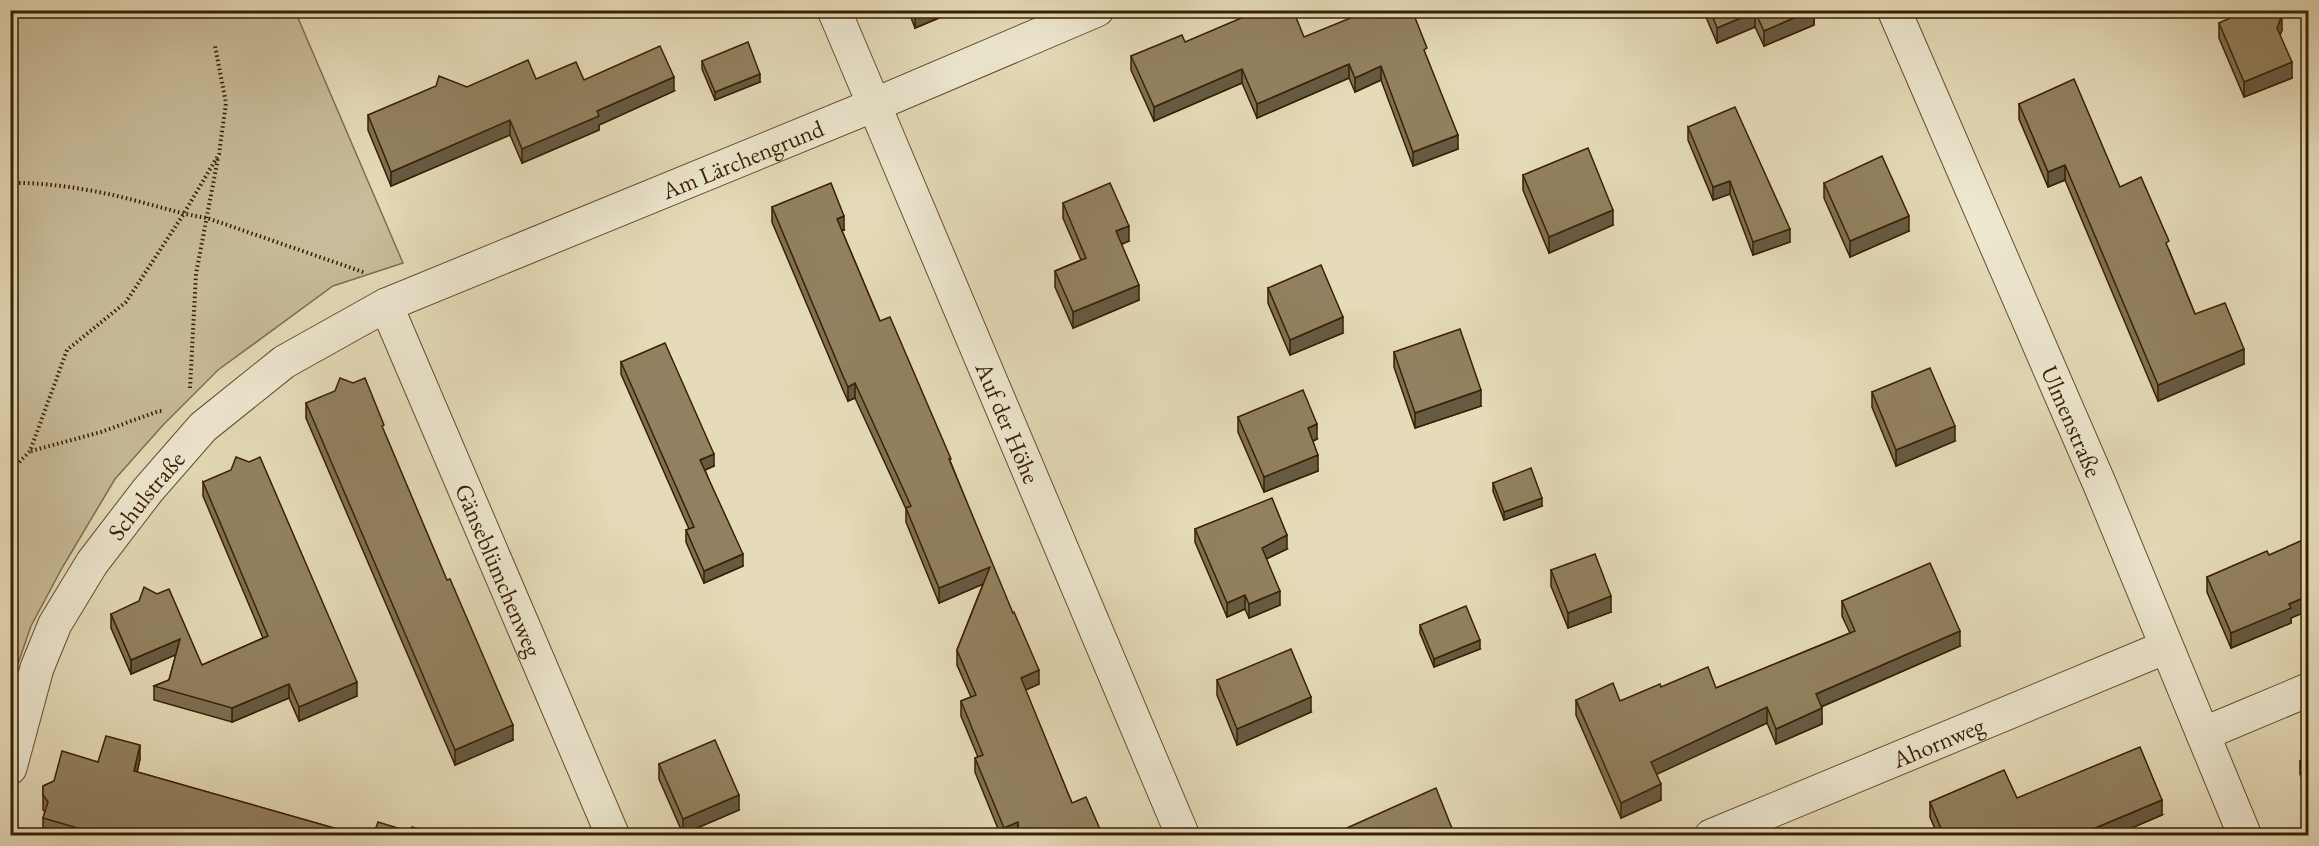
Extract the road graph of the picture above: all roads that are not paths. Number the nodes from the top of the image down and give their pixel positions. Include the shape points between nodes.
1 (834, 10) edge
2 (1097, 10) edge
3 (1894, 10) edge
4 (874, 105) junction
5 (386, 305) junction
6 (2166, 647) junction
7 (2308, 690) edge
8 (2203, 734) junction
9 (10, 768) edge
10 (613, 836) edge
11 (1182, 836) edge
12 (1711, 836) edge
13 (2245, 836) edge

1 - 4 street, Auf der Höhe
2 - 4 street, Am Lärchengrund
3 - 6 street, Ulmenstraße
4 - 5 street, Am Lärchengrund
4 - 11 street, Auf der Höhe
5 - 9 street, Schulstraße via 284,362 196,419 92,563 55,624 34,674
5 - 10 street, Gänseblümchenweg
6 - 8 street, Ulmenstraße
6 - 12 street, Ahornweg
7 - 8 street
8 - 13 street, Ulmenstraße

